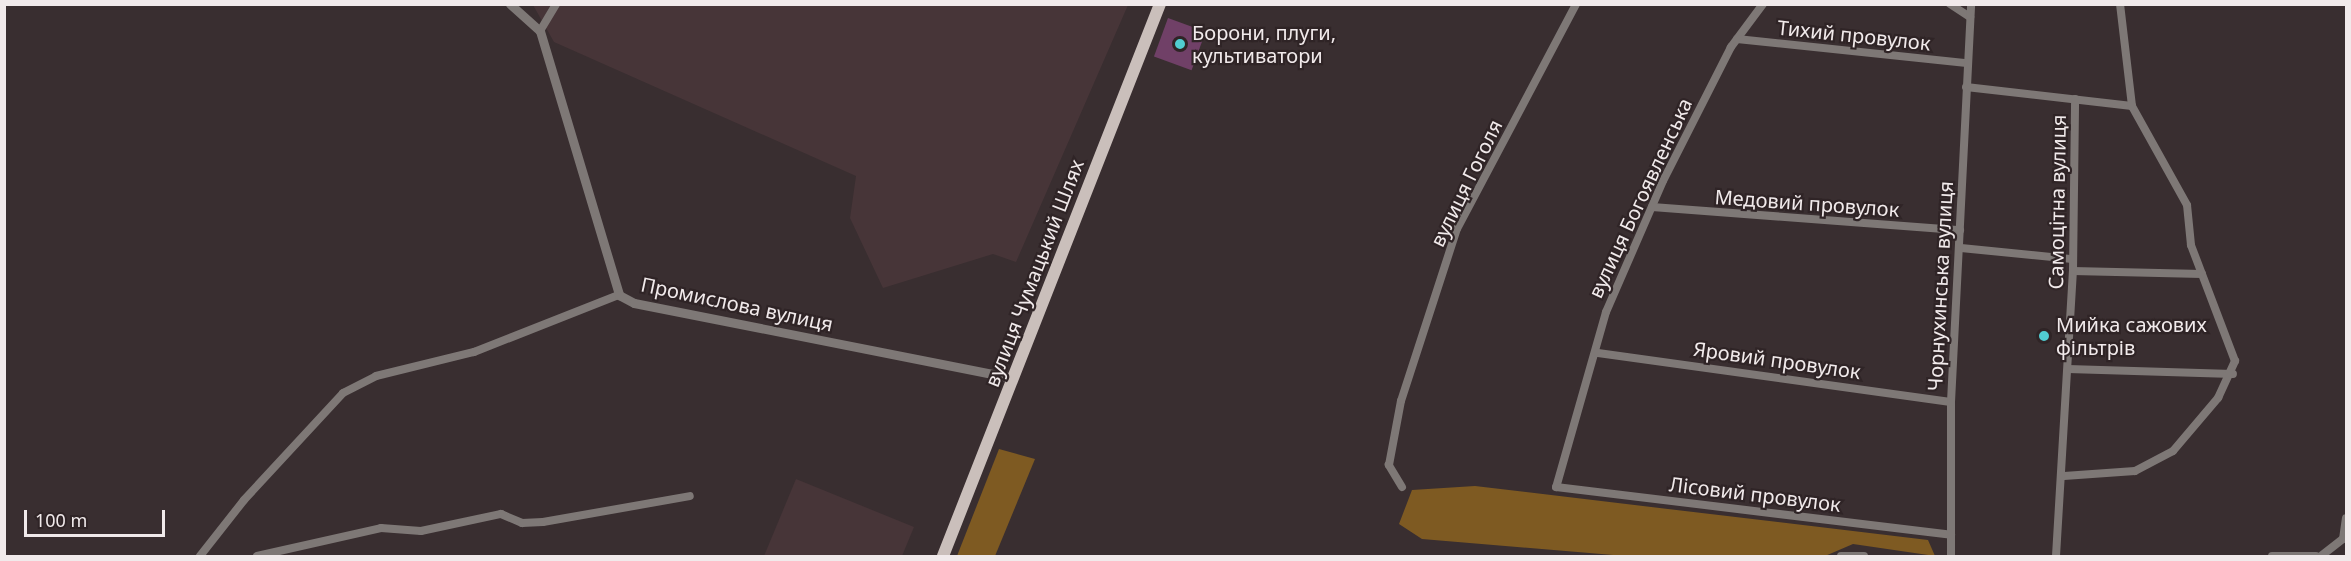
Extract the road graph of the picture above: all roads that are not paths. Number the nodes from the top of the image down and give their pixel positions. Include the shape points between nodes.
1 (510, 4) edge
2 (556, 4) edge
3 (1160, 4) edge
4 (1576, 4) edge
5 (1763, 4) edge
6 (1950, 4) edge
7 (1971, 4) edge
8 (2120, 4) edge
9 (1970, 16) junction
10 (540, 31) junction
11 (1737, 39) junction
12 (1967, 63) junction
13 (1966, 87) junction
14 (2075, 99) junction
15 (2132, 106) junction
16 (1652, 207) junction
17 (1960, 230) junction
18 (1961, 248) junction
19 (2072, 260) junction
20 (2073, 271) junction
21 (2202, 274) junction
22 (619, 295) junction
23 (1598, 353) junction
24 (2068, 369) junction
25 (2233, 374) junction
26 (1013, 378) junction
27 (1951, 402) junction
28 (2064, 476) junction
29 (1402, 487) dead end
30 (1556, 487) joint
31 (690, 496) dead end
32 (2346, 518) edge
33 (1951, 535) junction
34 (2344, 538) edge
35 (200, 556) edge
36 (257, 556) edge
37 (943, 556) edge
38 (1841, 556) edge
39 (1864, 556) edge
40 (1951, 556) edge
41 (2056, 556) edge
42 (2272, 556) edge
43 (2316, 556) edge
44 (2321, 556) edge

1 - 10 street
2 - 10 street
3 - 26 main road, вулиця Чумацький Шлях
4 - 29 street, вулиця Гоголя via 1457,230 1401,401 1389,465
5 - 11 street, вулиця Богоявленська
6 - 9 street
7 - 9 street, Чорнухинська вулиця
8 - 15 street
9 - 12 street, Чорнухинська вулиця
10 - 22 street, Промислова вулиця
11 - 12 street, Тихий провулок
11 - 16 street, вулиця Богоявленська
12 - 13 street, Чорнухинська вулиця
13 - 14 street
13 - 17 street, Чорнухинська вулиця
14 - 15 street
14 - 19 street, Самоцітна вулиця
15 - 21 street via 2187,205 2190,245
16 - 17 street, Медовий провулок
16 - 23 street, вулиця Богоявленська via 1606,312
17 - 18 street, Чорнухинська вулиця
18 - 19 street
18 - 27 street, Чорнухинська вулиця
19 - 20 street, Самоцітна вулиця
20 - 21 street
20 - 24 street, Самоцітна вулиця
21 - 25 street via 2235,361
22 - 26 street, Промислова вулиця via 634,303
22 - 35 street via 474,352 376,376 343,393 244,500
23 - 27 street, Яровий провулок
23 - 30 street, вулиця Богоявленська
24 - 25 street
24 - 28 street, Самоцітна вулиця
25 - 28 street via 2185,438 2149,466
26 - 37 main road, вулиця Чумацький Шлях
27 - 33 street, Чорнухинська вулиця
28 - 41 street, Самоцітна вулиця
30 - 33 street, Лісовий провулок
31 - 36 street via 543,522 482,514 421,531 381,528
32 - 34 street
33 - 40 street, Чорнухинська вулиця
34 - 44 street
38 - 39 street
42 - 43 street

